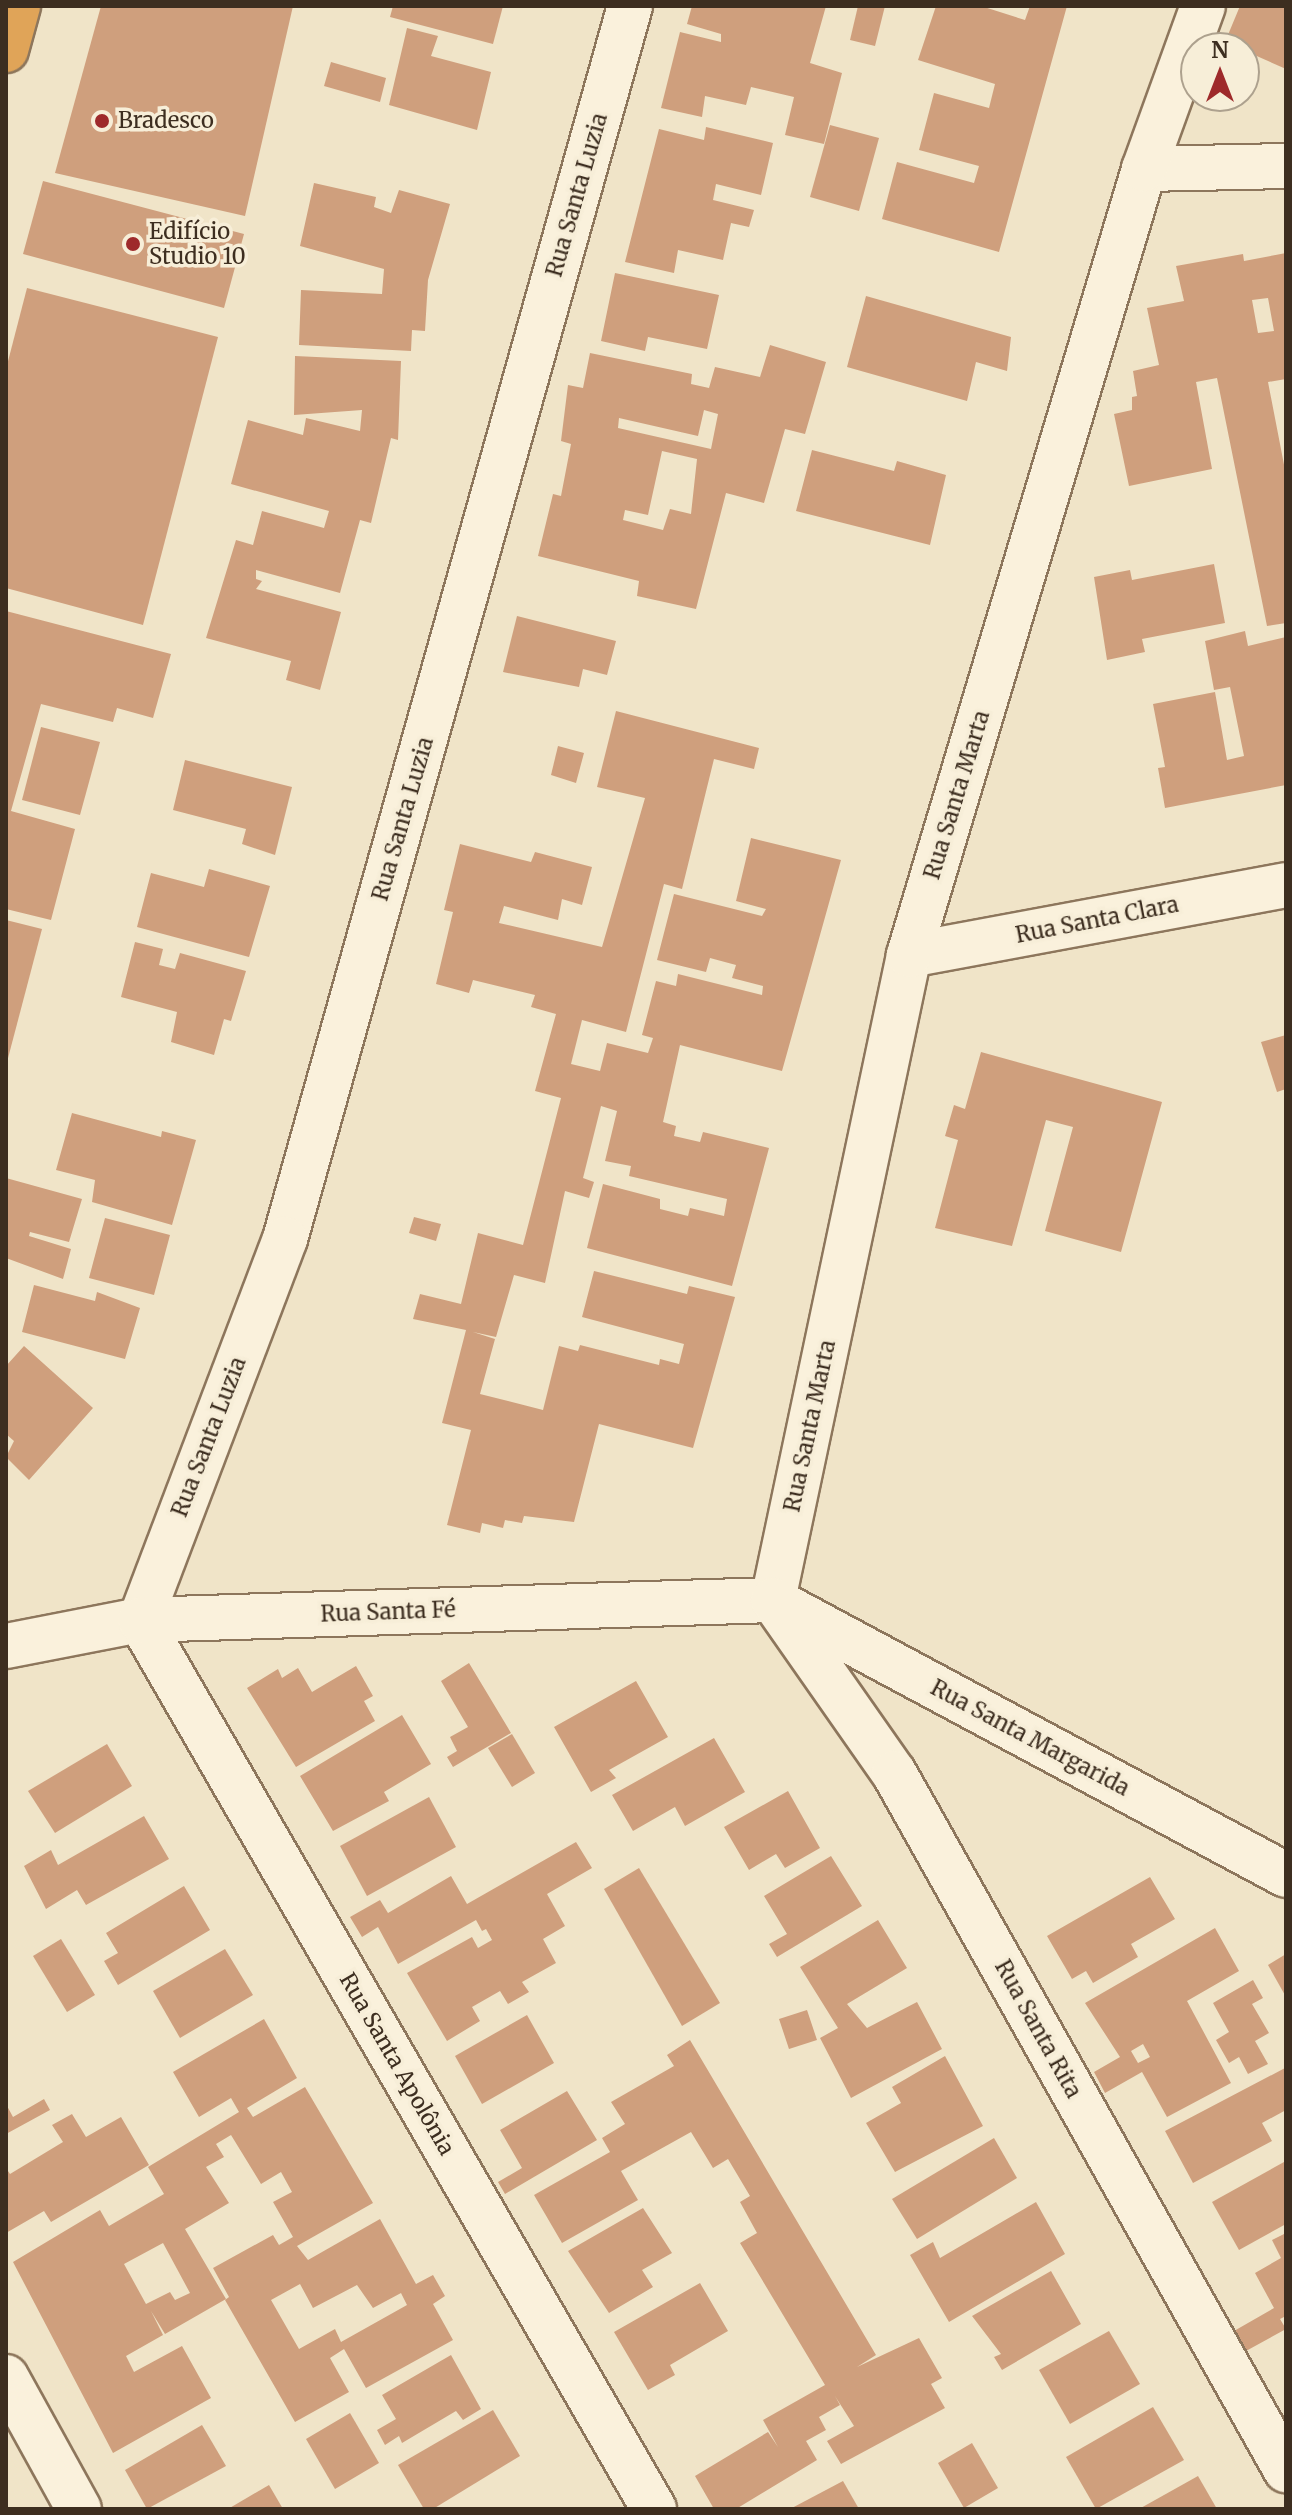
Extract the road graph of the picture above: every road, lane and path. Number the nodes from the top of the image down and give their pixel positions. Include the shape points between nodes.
1 (18, 6) edge
2 (630, 6) edge
3 (1203, 6) edge
4 (6, 50) edge
5 (1286, 166) edge
6 (1144, 169) junction
7 (1286, 885) edge
8 (909, 955) junction
9 (773, 1600) junction
10 (140, 1620) junction
11 (6, 1646) edge
12 (1286, 1875) edge
13 (6, 2377) edge
14 (1286, 2470) edge
15 (79, 2509) edge
16 (654, 2509) edge

1 - 4 highway
2 - 10 street, Rua Santa Luzia via 285,1239
3 - 6 street, Rua Santa Marta
5 - 6 street
6 - 8 street, Rua Santa Marta
7 - 8 street, Rua Santa Clara
8 - 9 street, Rua Santa Marta
9 - 10 street, Rua Santa Fé
9 - 12 street, Rua Santa Margarida
9 - 14 street, Rua Santa Rita via 894,1773
10 - 11 street, Rua Santa Fé
10 - 16 street, Rua Santa Apolônia
13 - 15 street

